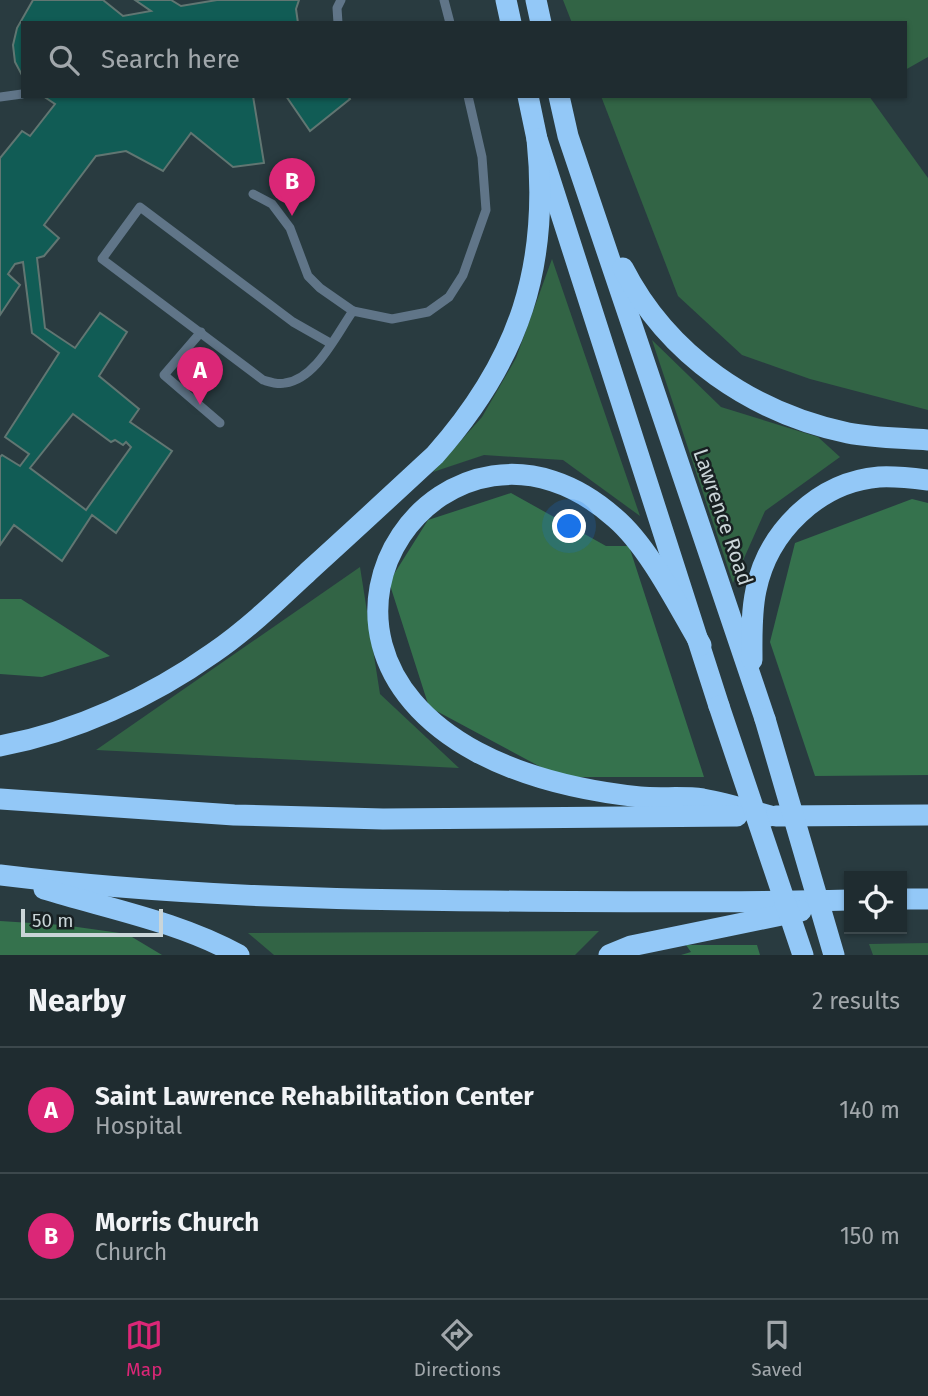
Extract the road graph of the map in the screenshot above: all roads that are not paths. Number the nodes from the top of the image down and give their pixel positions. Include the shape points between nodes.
1 (341, 0) edge
2 (444, 0) edge
3 (506, 0) edge
4 (536, 0) edge
5 (338, 21) edge
6 (449, 21) edge
7 (511, 21) edge
8 (541, 21) edge
9 (21, 94) edge
10 (0, 97) edge
11 (468, 98) edge
12 (528, 98) edge
13 (559, 98) edge
14 (568, 136) junction
15 (537, 139) junction
16 (253, 194) dead end
17 (353, 311) junction
18 (201, 332) junction
19 (330, 344) junction
20 (220, 423) dead end
21 (928, 440) edge
22 (928, 480) edge
23 (701, 645) junction
24 (751, 676) junction
25 (0, 746) edge
26 (0, 799) edge
27 (928, 806) edge
28 (928, 815) edge
29 (770, 816) junction
30 (861, 816) junction
31 (1, 875) edge
32 (927, 899) edge
33 (844, 900) edge
34 (907, 900) edge
35 (844, 901) edge
36 (239, 955) edge
37 (609, 955) edge
38 (803, 955) edge
39 (834, 955) edge

1 - 5 lane
2 - 6 lane
3 - 7 highway
4 - 8 highway
9 - 10 lane
11 - 17 lane via 482,157 486,210 463,275 449,297 428,312 392,320
12 - 15 highway
13 - 14 highway, Lawrence Road
14 - 21 highway via 612,249 631,284 679,345 709,371 776,411 813,424 851,433
14 - 24 highway, Lawrence Road
15 - 23 highway
15 - 25 highway via 541,224 523,312 487,389 461,426 253,623 213,654 116,709
16 - 17 lane via 272,204 290,228 308,276
17 - 19 lane
18 - 19 lane via 263,380 282,384 311,372
18 - 19 lane via 103,259 140,207 293,322
18 - 20 lane via 164,375
22 - 24 highway via 878,477 854,482 829,492 791,521 764,564 756,589
23 - 29 highway via 618,520 567,484 528,474 476,479 451,489 410,522 384,568 378,620 391,670 416,707 475,750 541,779 579,788 703,799
23 - 38 highway, bridge
24 - 39 highway, Lawrence Road, bridge
26 - 29 highway via 234,815 383,819
27 - 30 highway
28 - 30 highway
29 - 30 highway
31 - 33 highway via 130,888 368,899
31 - 36 highway via 172,926
32 - 34 highway
35 - 37 highway

